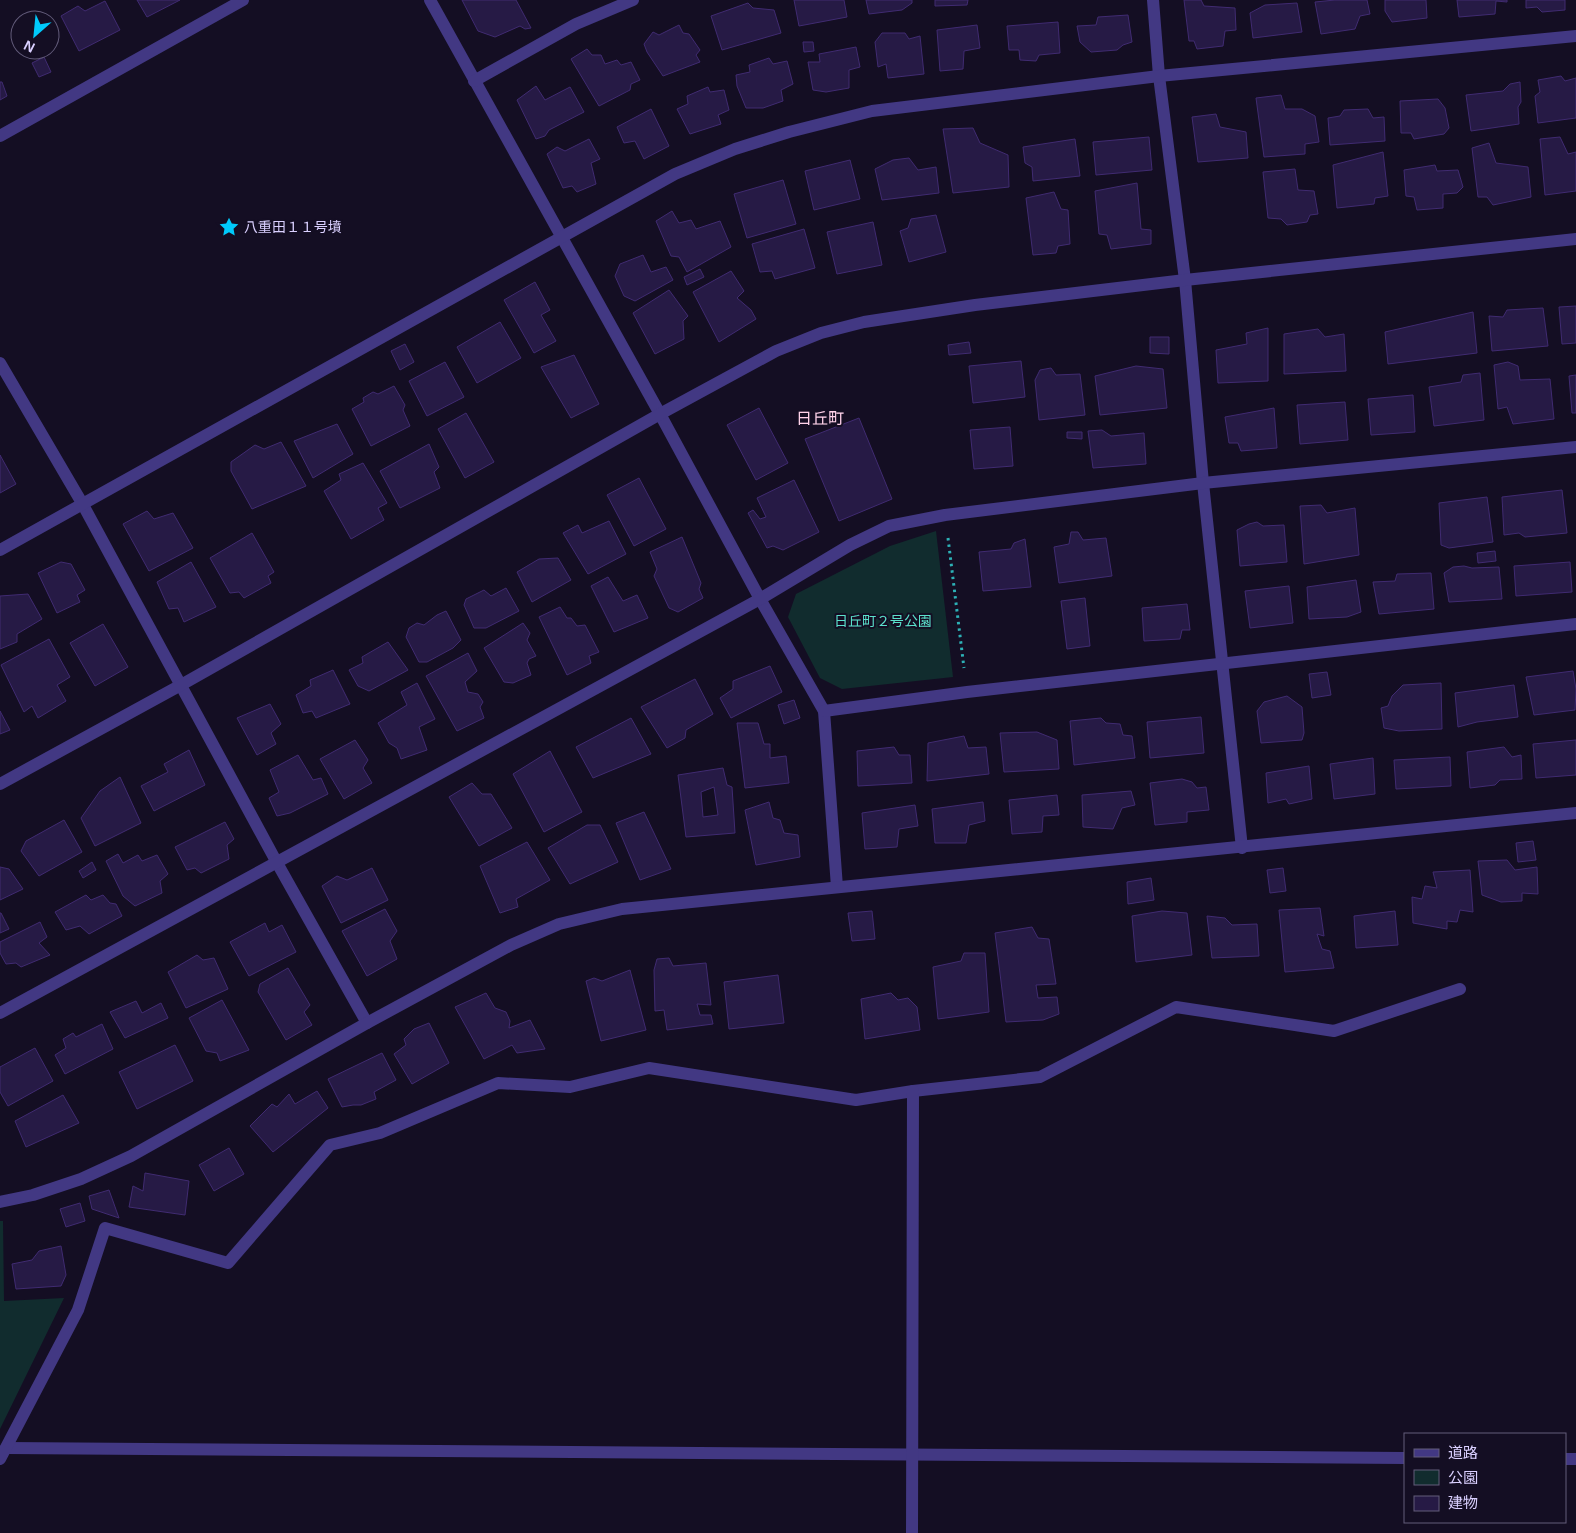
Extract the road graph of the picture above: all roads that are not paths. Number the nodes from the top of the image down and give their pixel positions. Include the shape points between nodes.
1 (243, 0) edge
2 (430, 0) edge
3 (633, 0) edge
4 (1153, 0) edge
5 (1576, 36) edge
6 (1159, 76) junction
7 (474, 80) junction
8 (0, 136) edge
9 (561, 237) junction
10 (1576, 240) edge
11 (1185, 280) junction
12 (0, 363) edge
13 (660, 414) junction
14 (1576, 447) edge
15 (1203, 483) junction
16 (82, 504) junction
17 (0, 550) edge
18 (760, 599) junction
19 (1576, 624) edge
20 (1223, 663) junction
21 (181, 685) junction
22 (824, 711) junction
23 (0, 784) edge
24 (1576, 813) edge
25 (1242, 848) junction
26 (276, 861) junction
27 (837, 887) junction
28 (1460, 989) dead end
29 (0, 1013) edge
30 (367, 1022) junction
31 (913, 1091) junction
32 (0, 1202) edge
33 (3, 1453) edge
34 (913, 1454) junction
35 (1404, 1458) edge
36 (912, 1533) edge

1 - 8 street
2 - 7 street
3 - 7 street via 576,24
4 - 6 street
5 - 6 street
6 - 9 street via 872,111 815,125 704,160
6 - 11 street
7 - 9 street
9 - 13 street
9 - 16 street
10 - 11 street
11 - 13 street via 864,322 821,333 776,350
11 - 15 street
12 - 16 street
13 - 18 street
13 - 21 street
14 - 15 street
15 - 18 street via 945,515 889,526 850,544
15 - 20 street
16 - 17 street
16 - 21 street
18 - 22 street
18 - 26 street
19 - 20 street
20 - 22 street
20 - 25 street
21 - 23 street
21 - 26 street
22 - 27 street
24 - 25 street
25 - 27 street
26 - 29 street
26 - 30 street
27 - 30 street via 622,909 560,924 511,944
28 - 31 street via 1334,1032 1176,1007 1040,1077
30 - 32 street via 131,1156 81,1179 34,1195
31 - 33 street via 856,1100 648,1068 570,1087 498,1083 380,1133 330,1145 228,1263 104,1228 78,1310
31 - 34 street
33 - 34 street
34 - 35 street
34 - 36 street

